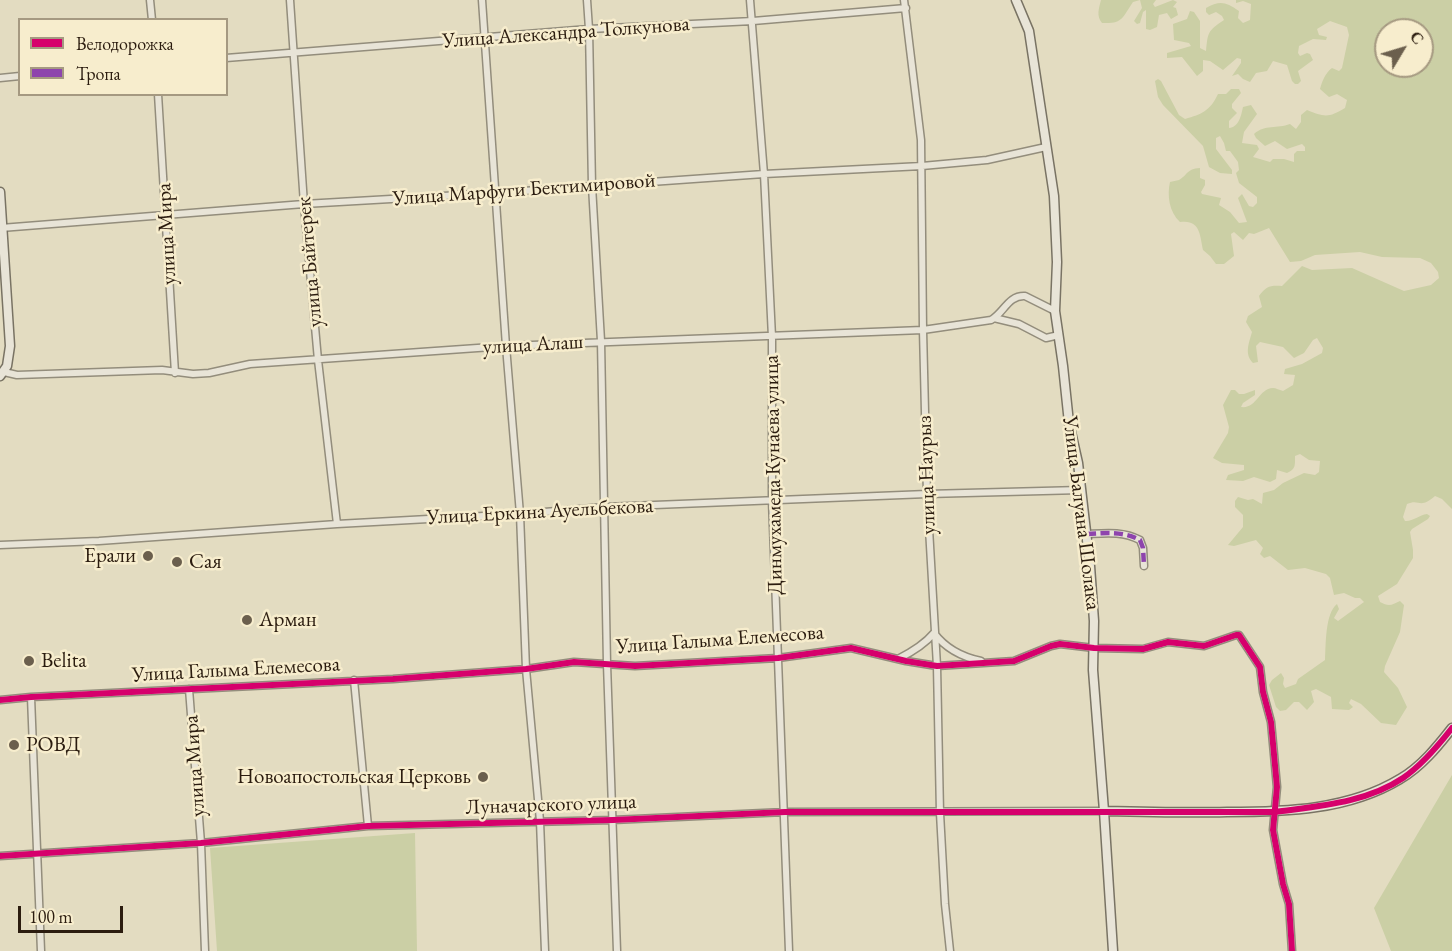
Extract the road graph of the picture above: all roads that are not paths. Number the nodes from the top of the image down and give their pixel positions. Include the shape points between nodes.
1 (150, 0) edge
2 (290, 0) edge
3 (482, 0) edge
4 (586, 0) edge
5 (750, 0) edge
6 (904, 0) edge
7 (1016, 0) edge
8 (906, 8) junction
9 (152, 18) edge
10 (753, 21) junction
11 (589, 29) junction
12 (484, 38) junction
13 (294, 53) junction
14 (228, 58) edge
15 (18, 76) edge
16 (0, 78) edge
17 (158, 96) edge
18 (1046, 147) junction
19 (922, 165) junction
20 (764, 174) junction
21 (592, 186) junction
22 (0, 192) edge
23 (495, 193) junction
24 (304, 204) junction
25 (165, 214) junction
26 (1, 228) edge
27 (1055, 311) junction
28 (994, 318) junction
29 (923, 330) junction
30 (1059, 335) junction
31 (772, 337) junction
32 (601, 341) junction
33 (506, 346) junction
34 (174, 360) junction
35 (318, 360) junction
36 (162, 370) junction
37 (175, 373) junction
38 (2, 374) edge
39 (1082, 490) junction
40 (927, 494) junction
41 (772, 500) junction
42 (605, 507) junction
43 (520, 514) junction
44 (337, 524) junction
45 (1087, 534) junction
46 (0, 545) edge
47 (1144, 566) dead end
48 (934, 633) junction
49 (1094, 648) junction
50 (778, 658) junction
51 (898, 659) junction
52 (989, 663) junction
53 (607, 664) junction
54 (937, 666) junction
55 (526, 669) junction
56 (354, 680) junction
57 (189, 689) junction
58 (30, 697) junction
59 (0, 700) edge
60 (1452, 728) edge
61 (1104, 811) junction
62 (785, 812) junction
63 (1275, 812) junction
64 (940, 813) junction
65 (614, 820) junction
66 (540, 821) junction
67 (368, 826) junction
68 (201, 843) junction
69 (37, 854) junction
70 (0, 856) edge
71 (41, 951) edge
72 (205, 951) edge
73 (544, 951) edge
74 (617, 951) edge
75 (789, 951) edge
76 (950, 951) edge
77 (1113, 951) edge
78 (1292, 951) edge

1 - 9 street
2 - 13 street, улица Байтерек
3 - 12 street
4 - 11 street
5 - 10 street, Динмухамеда Кунаева улица
6 - 8 street, улица Наурыз
7 - 18 street, Улица Балуана Шолака via 1029,32
8 - 10 street, Улица Александра Толкунова
8 - 19 street, улица Наурыз
10 - 11 street, Улица Александра Толкунова
10 - 20 street, Динмухамеда Кунаева улица
11 - 12 street, Улица Александра Толкунова
11 - 21 street
12 - 13 street, Улица Александра Толкунова
12 - 23 street
13 - 14 street, Улица Александра Толкунова
13 - 24 street, улица Байтерек
15 - 16 street
17 - 25 street, улица Мира
18 - 19 street, Улица Марфуги Бектимировой via 987,160
18 - 27 street, Улица Балуана Шолака via 1054,196
19 - 20 street, Улица Марфуги Бектимировой
19 - 29 street, улица Наурыз
20 - 21 street, Улица Марфуги Бектимировой
20 - 31 street, Динмухамеда Кунаева улица
21 - 23 street, Улица Марфуги Бектимировой
21 - 32 street
22 - 26 street
23 - 24 street, Улица Марфуги Бектимировой
23 - 33 street
24 - 25 street, Улица Марфуги Бектимировой
24 - 35 street, улица Байтерек
25 - 26 street, Улица Марфуги Бектимировой
25 - 34 street, улица Мира
26 - 38 street via 10,346
27 - 28 street via 1020,296 1008,302
27 - 30 street, Улица Балуана Шолака
28 - 29 street, улица Алаш
28 - 30 street via 1019,324 1046,338
29 - 31 street, улица Алаш
29 - 40 street, улица Наурыз
30 - 39 street, Улица Балуана Шолака via 1069,423
31 - 32 street, улица Алаш
31 - 41 street, Динмухамеда Кунаева улица
32 - 33 street, улица Алаш
32 - 42 street
33 - 35 street, улица Алаш
33 - 43 street
34 - 36 street
34 - 37 street, улица Мира
35 - 37 street, улица Алаш via 250,364 193,375
35 - 44 street, улица Байтерек
36 - 37 street, улица Алаш
36 - 38 street, улица Алаш
39 - 40 street, Улица Еркина Ауельбекова
39 - 45 street, Улица Балуана Шолака
40 - 41 street, Улица Еркина Ауельбекова
40 - 48 street, улица Наурыз
41 - 42 street, Улица Еркина Ауельбекова
41 - 50 street, Динмухамеда Кунаева улица
42 - 43 street, Улица Еркина Ауельбекова
42 - 53 street
43 - 44 street, Улица Еркина Ауельбекова
43 - 55 street
44 - 46 street, Улица Еркина Ауельбекова
45 - 47 street via 1123,533 1140,540
45 - 49 street, Улица Балуана Шолака
48 - 51 street
48 - 52 street via 958,654
48 - 54 street, улица Наурыз
49 - 52 street, Улица Галыма Елемесова via 1060,644 1014,661
49 - 61 street, Улица Балуана Шолака
49 - 63 street, Улица Галыма Елемесова via 1143,650 1168,642 1204,646 1239,635 1260,667 1271,722 1277,787
50 - 51 street, Улица Галыма Елемесова via 851,648
50 - 53 street, Улица Галыма Елемесова
50 - 62 street, Динмухамеда Кунаева улица
51 - 54 street, Улица Галыма Елемесова
52 - 54 street, Улица Галыма Елемесова
53 - 55 street, Улица Галыма Елемесова via 574,662
53 - 65 street
54 - 64 street, улица Наурыз
55 - 56 street, Улица Галыма Елемесова
55 - 66 street
56 - 57 street, Улица Галыма Елемесова
56 - 67 street
57 - 58 street, Улица Галыма Елемесова
57 - 68 street, улица Мира
58 - 59 street, Улица Галыма Елемесова
58 - 69 street
60 - 63 street via 1417,766 1380,790 1350,801
61 - 63 street
61 - 64 street, Луначарского улица
61 - 77 street, Улица Балуана Шолака
62 - 64 street, Луначарского улица
62 - 65 street, Луначарского улица
62 - 75 street, Динмухамеда Кунаева улица
63 - 78 street via 1273,830 1289,904
64 - 76 street, улица Наурыз
65 - 66 street, Луначарского улица
65 - 74 street
66 - 67 street, Луначарского улица
66 - 73 street
67 - 68 street, Луначарского улица
68 - 69 street, Луначарского улица
68 - 72 street, улица Мира
69 - 70 street, Луначарского улица
69 - 71 street

